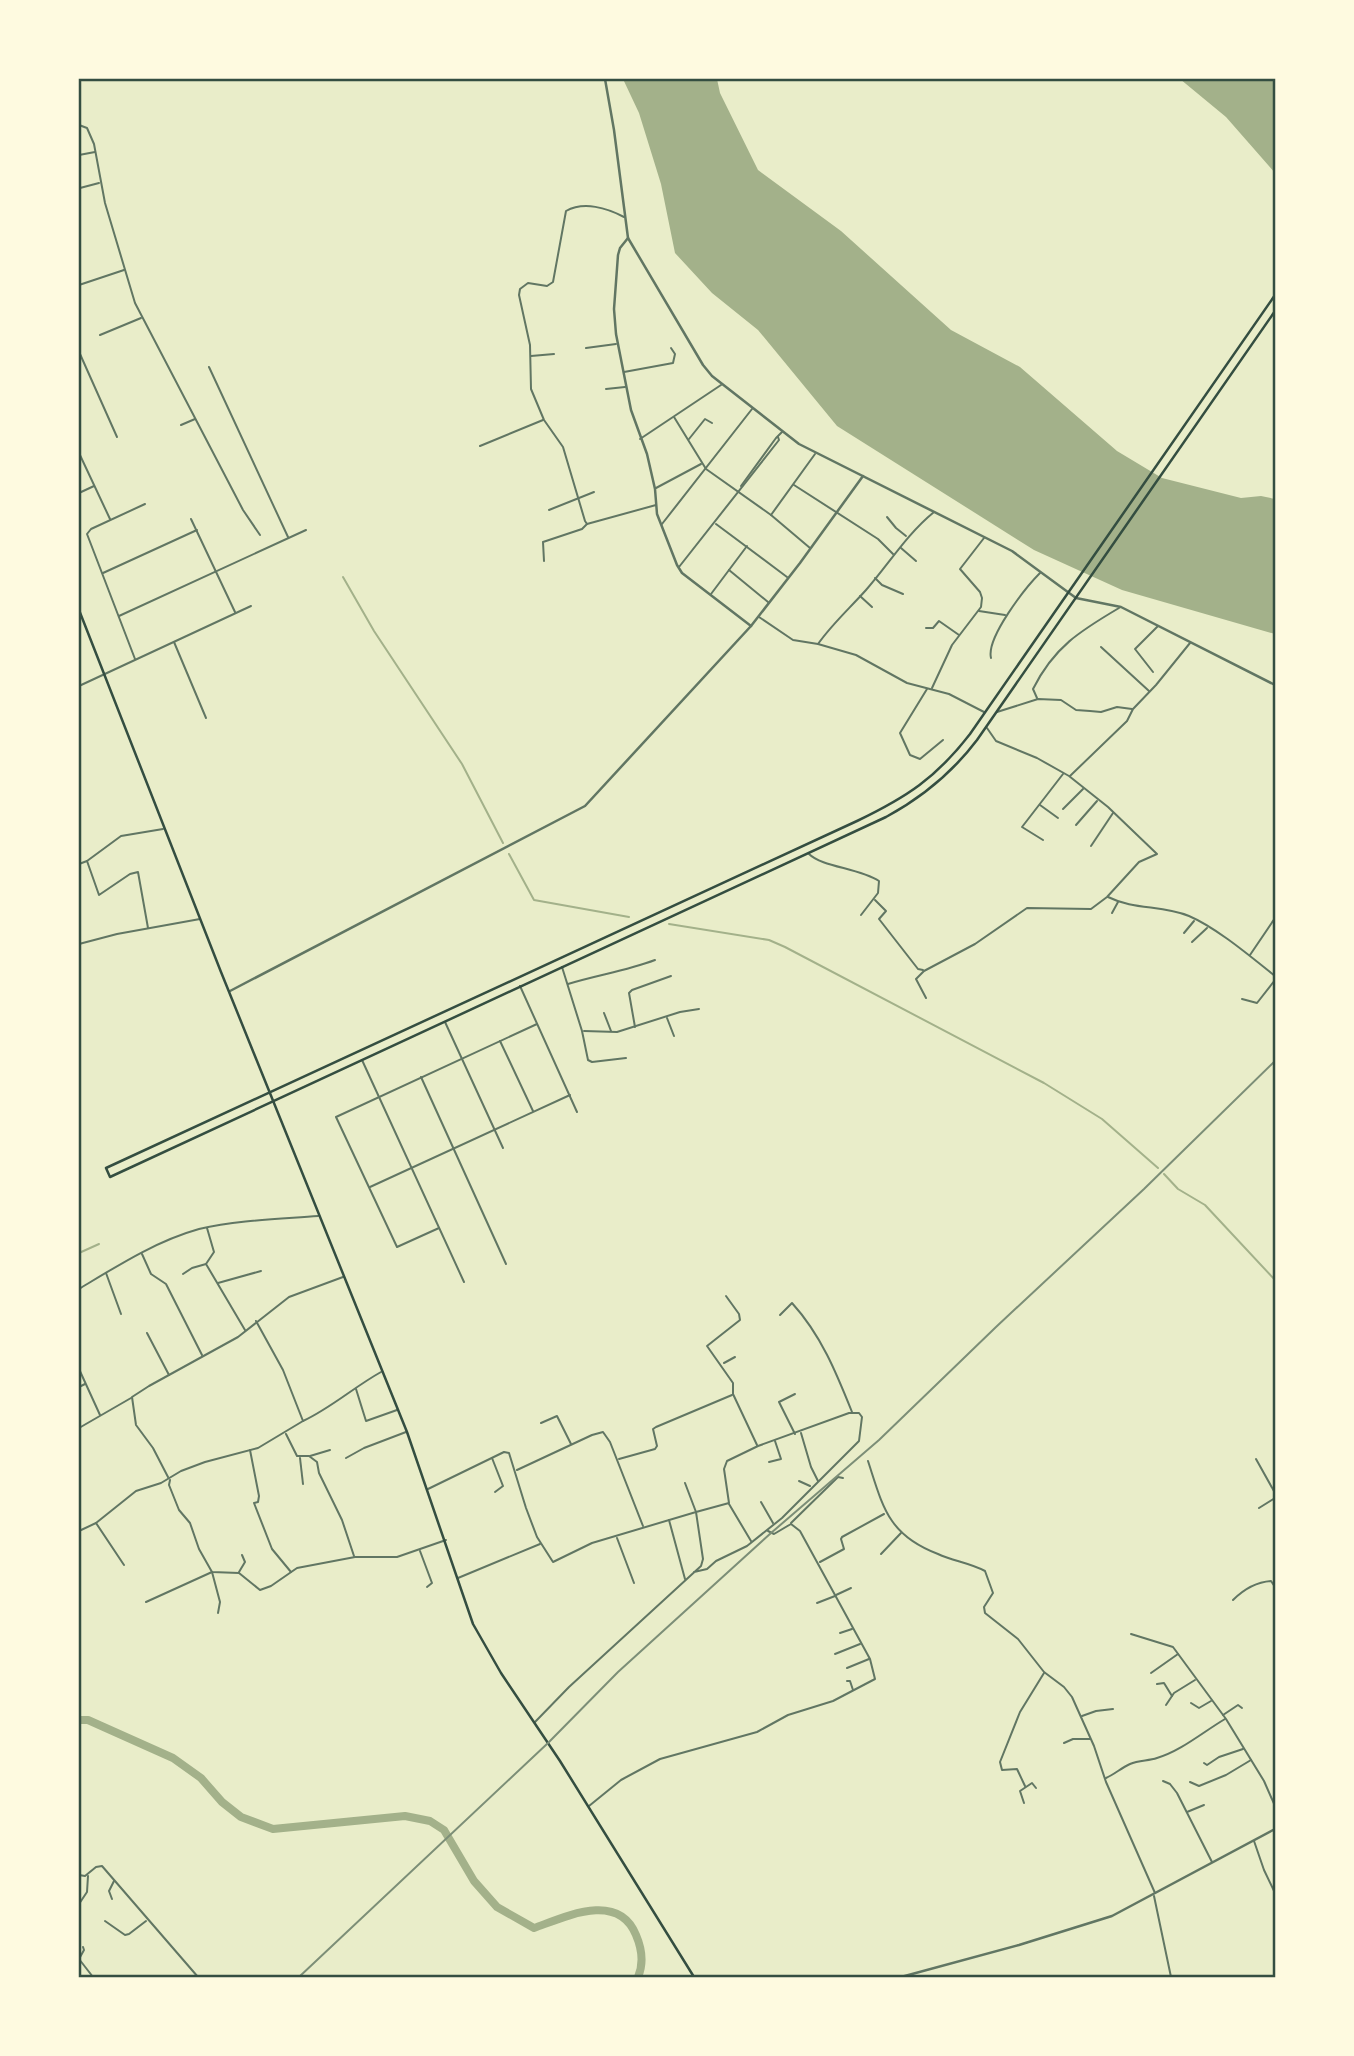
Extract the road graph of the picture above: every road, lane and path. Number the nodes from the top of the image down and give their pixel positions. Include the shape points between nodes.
1 (605, 79) edge
2 (79, 125) edge
3 (96, 152) junction
4 (79, 155) edge
5 (100, 183) junction
6 (80, 187) edge
7 (625, 218) junction
8 (628, 238) junction
9 (124, 270) junction
10 (79, 285) edge
11 (1275, 295) edge
12 (1275, 310) edge
13 (141, 318) junction
14 (100, 335) dead end
15 (619, 344) junction
16 (586, 348) dead end
17 (671, 348) dead end
18 (80, 354) edge
19 (554, 354) dead end
20 (531, 356) junction
21 (209, 367) dead end
22 (624, 372) junction
23 (722, 384) junction
24 (626, 387) junction
25 (606, 389) dead end
26 (752, 409) junction
27 (674, 417) junction
28 (195, 419) junction
29 (544, 419) junction
30 (712, 423) dead end
31 (181, 425) dead end
32 (782, 432) junction
33 (117, 437) dead end
34 (640, 439) junction
35 (688, 440) junction
36 (480, 446) dead end
37 (816, 452) junction
38 (79, 453) edge
39 (702, 463) junction
40 (706, 469) junction
41 (863, 476) junction
42 (794, 485) junction
43 (94, 486) junction
44 (655, 489) junction
45 (738, 491) junction
46 (594, 492) dead end
47 (79, 493) edge
48 (577, 499) junction
49 (145, 504) dead end
50 (656, 505) junction
51 (550, 510) dead end
52 (838, 512) junction
53 (935, 512) junction
54 (771, 515) junction
55 (887, 517) dead end
56 (191, 519) dead end
57 (110, 520) junction
58 (587, 524) junction
59 (715, 524) junction
60 (661, 525) junction
61 (197, 530) junction
62 (306, 530) dead end
63 (260, 535) dead end
64 (908, 537) junction
65 (288, 538) junction
66 (984, 538) junction
67 (747, 546) junction
68 (901, 548) junction
69 (811, 549) junction
70 (894, 555) junction
71 (544, 561) dead end
72 (916, 561) dead end
73 (679, 568) junction
74 (729, 570) junction
75 (216, 571) junction
76 (102, 573) junction
77 (1041, 573) junction
78 (875, 577) junction
79 (788, 578) junction
80 (1069, 593) junction
81 (903, 594) dead end
82 (710, 595) junction
83 (860, 596) junction
84 (1076, 598) junction
85 (769, 603) junction
86 (251, 606) dead end
87 (872, 607) dead end
88 (1121, 607) junction
89 (79, 610) edge
90 (979, 611) junction
91 (236, 613) junction
92 (119, 616) junction
93 (1005, 616) junction
94 (758, 617) junction
95 (80, 618) edge
96 (751, 626) junction
97 (1157, 626) junction
98 (926, 628) dead end
99 (960, 635) junction
100 (174, 642) junction
101 (1191, 642) junction
102 (818, 644) junction
103 (1101, 647) dead end
104 (991, 658) dead end
105 (135, 659) junction
106 (1153, 672) dead end
107 (104, 674) junction
108 (1275, 685) edge
109 (79, 686) edge
110 (927, 688) junction
111 (932, 689) junction
112 (1150, 692) junction
113 (1038, 699) junction
114 (989, 707) junction
115 (1133, 709) junction
116 (985, 712) junction
117 (996, 712) junction
118 (206, 718) dead end
119 (986, 727) junction
120 (943, 740) dead end
121 (1064, 774) junction
122 (1069, 776) junction
123 (1084, 789) junction
124 (1097, 800) junction
125 (1040, 805) junction
126 (1063, 809) dead end
127 (1113, 812) junction
128 (1058, 818) dead end
129 (1076, 825) dead end
130 (164, 829) junction
131 (1043, 840) dead end
132 (1091, 846) dead end
133 (808, 854) junction
134 (88, 861) junction
135 (79, 864) edge
136 (692, 897) junction
137 (1107, 897) junction
138 (874, 899) junction
139 (1118, 902) junction
140 (695, 905) junction
141 (1112, 913) dead end
142 (861, 915) dead end
143 (1275, 918) edge
144 (200, 919) junction
145 (1195, 919) junction
146 (148, 928) junction
147 (1208, 928) junction
148 (1184, 933) dead end
149 (1192, 942) dead end
150 (79, 944) edge
151 (1249, 955) junction
152 (558, 958) junction
153 (655, 960) dead end
154 (562, 967) junction
155 (925, 971) junction
156 (671, 976) dead end
157 (516, 978) junction
158 (1275, 978) edge
159 (567, 984) junction
160 (520, 986) junction
161 (230, 991) junction
162 (926, 998) dead end
163 (1242, 999) dead end
164 (699, 1009) dead end
165 (441, 1013) junction
166 (604, 1013) dead end
167 (667, 1018) junction
168 (444, 1021) junction
169 (537, 1024) junction
170 (636, 1028) junction
171 (582, 1031) junction
172 (612, 1032) junction
173 (674, 1036) dead end
174 (500, 1041) junction
175 (358, 1051) junction
176 (462, 1058) junction
177 (626, 1058) dead end
178 (362, 1060) junction
179 (421, 1077) junction
180 (270, 1092) junction
181 (570, 1095) junction
182 (378, 1097) junction
183 (274, 1101) junction
184 (533, 1112) junction
185 (578, 1112) dead end
186 (495, 1130) junction
187 (503, 1148) dead end
188 (454, 1149) junction
189 (411, 1169) junction
190 (369, 1187) junction
191 (319, 1216) junction
192 (207, 1228) junction
193 (439, 1228) junction
194 (141, 1253) junction
195 (206, 1264) junction
196 (506, 1264) dead end
197 (261, 1271) dead end
198 (106, 1273) junction
199 (183, 1274) dead end
200 (344, 1277) junction
201 (464, 1282) dead end
202 (216, 1284) junction
203 (79, 1290) edge
204 (726, 1296) dead end
205 (121, 1314) dead end
206 (780, 1315) dead end
207 (256, 1321) junction
208 (246, 1330) junction
209 (147, 1333) dead end
210 (203, 1356) junction
211 (735, 1357) dead end
212 (722, 1364) junction
213 (79, 1369) edge
214 (381, 1372) junction
215 (169, 1375) junction
216 (86, 1384) junction
217 (79, 1387) edge
218 (355, 1387) junction
219 (733, 1394) junction
220 (795, 1394) dead end
221 (132, 1397) junction
222 (398, 1410) junction
223 (852, 1412) junction
224 (100, 1416) junction
225 (303, 1421) junction
226 (541, 1423) dead end
227 (79, 1428) edge
228 (407, 1432) junction
229 (801, 1432) junction
230 (285, 1433) junction
231 (795, 1434) junction
232 (774, 1441) junction
233 (571, 1445) junction
234 (758, 1446) junction
235 (250, 1450) junction
236 (330, 1450) dead end
237 (309, 1456) junction
238 (300, 1457) junction
239 (492, 1457) junction
240 (346, 1458) dead end
241 (1256, 1459) dead end
242 (617, 1460) junction
243 (868, 1461) dead end
244 (769, 1462) dead end
245 (516, 1471) junction
246 (843, 1478) dead end
247 (169, 1479) junction
248 (799, 1481) dead end
249 (819, 1482) junction
250 (685, 1483) dead end
251 (303, 1484) dead end
252 (811, 1488) junction
253 (429, 1489) junction
254 (495, 1492) dead end
255 (1275, 1493) edge
256 (1275, 1498) edge
257 (761, 1502) dead end
258 (729, 1503) junction
259 (1259, 1508) dead end
260 (696, 1512) junction
261 (886, 1513) junction
262 (669, 1519) junction
263 (96, 1523) junction
264 (773, 1524) junction
265 (791, 1524) junction
266 (644, 1527) junction
267 (766, 1530) junction
268 (79, 1531) edge
269 (901, 1533) junction
270 (616, 1536) junction
271 (446, 1540) junction
272 (752, 1542) junction
273 (541, 1544) junction
274 (420, 1550) junction
275 (881, 1554) dead end
276 (242, 1555) dead end
277 (355, 1557) junction
278 (819, 1563) junction
279 (124, 1565) dead end
280 (212, 1572) junction
281 (694, 1572) junction
282 (239, 1573) junction
283 (292, 1573) junction
284 (457, 1579) junction
285 (685, 1580) junction
286 (634, 1583) dead end
287 (427, 1587) dead end
288 (1275, 1587) edge
289 (851, 1588) dead end
290 (837, 1595) junction
291 (1233, 1600) dead end
292 (146, 1602) dead end
293 (817, 1603) dead end
294 (218, 1613) dead end
295 (852, 1629) junction
296 (841, 1633) dead end
297 (1130, 1634) dead end
298 (862, 1644) junction
299 (835, 1654) dead end
300 (1178, 1654) junction
301 (870, 1659) junction
302 (847, 1668) dead end
303 (1044, 1672) junction
304 (1151, 1673) dead end
305 (1195, 1679) junction
306 (847, 1681) dead end
307 (1157, 1684) dead end
308 (854, 1691) junction
309 (1172, 1696) junction
310 (1213, 1700) junction
311 (1191, 1703) dead end
312 (1166, 1705) dead end
313 (1242, 1708) dead end
314 (1113, 1709) dead end
315 (1223, 1715) junction
316 (1081, 1716) junction
317 (1226, 1719) junction
318 (535, 1722) junction
319 (1091, 1739) junction
320 (1064, 1743) dead end
321 (1243, 1749) junction
322 (1251, 1760) junction
323 (1204, 1763) dead end
324 (1105, 1779) junction
325 (1163, 1781) dead end
326 (1190, 1782) dead end
327 (1025, 1786) junction
328 (1036, 1787) dead end
329 (1024, 1803) dead end
330 (1204, 1805) dead end
331 (1275, 1806) edge
332 (588, 1807) junction
333 (1186, 1812) junction
334 (1275, 1829) edge
335 (1254, 1840) junction
336 (1212, 1863) junction
337 (79, 1875) edge
338 (88, 1875) junction
339 (115, 1881) junction
340 (1275, 1894) edge
341 (1155, 1895) junction
342 (112, 1899) dead end
343 (79, 1903) edge
344 (105, 1920) dead end
345 (147, 1920) junction
346 (83, 1947) dead end
347 (93, 1977) edge
348 (198, 1977) edge
349 (694, 1977) edge
350 (901, 1977) edge
351 (1171, 1977) edge

1 - 7 street
2 - 3 street via 87,128
3 - 4 street
3 - 5 street
5 - 6 street
5 - 9 street
7 - 8 street
7 - 20 street via 593,207 566,211 553,282 547,286 528,283 520,289
8 - 15 street via 620,248 616,275
8 - 23 street via 703,365
9 - 10 street
9 - 13 street
11 - 80 main road
12 - 84 main road
13 - 14 street
13 - 28 street
15 - 16 street
15 - 22 street
17 - 22 street via 673,363
18 - 33 street
19 - 20 street
20 - 29 street via 531,389
21 - 65 street
22 - 24 street
23 - 26 street
23 - 27 street
24 - 25 street
24 - 34 street
26 - 32 street
26 - 40 street
27 - 34 street
27 - 35 street
28 - 31 street
28 - 63 street
29 - 36 street
29 - 48 street via 563,447
30 - 35 street via 705,419
32 - 37 street
32 - 45 street
34 - 44 street
35 - 39 street
37 - 41 street
37 - 42 street
38 - 43 street
39 - 40 street
39 - 44 street
40 - 45 street
40 - 60 street
41 - 52 street
41 - 53 street
42 - 52 street
42 - 54 street
43 - 47 street
43 - 57 street
44 - 50 street
45 - 54 street
45 - 59 street
46 - 48 street
48 - 51 street
48 - 58 street
49 - 57 street
50 - 58 street
50 - 60 street
52 - 69 street
52 - 70 street via 878,538
53 - 64 street
53 - 66 street
54 - 69 street
55 - 64 street
56 - 61 street
57 - 76 street via 87,534
58 - 71 street via 543,541
59 - 67 street
59 - 73 street
60 - 73 street
61 - 75 street
61 - 76 street
62 - 65 street
64 - 68 street
65 - 75 street
66 - 77 street
66 - 90 street via 960,569 980,592
67 - 74 street
67 - 79 street
68 - 70 street
68 - 72 street
69 - 79 street
70 - 78 street
73 - 82 street
74 - 82 street
74 - 85 street
75 - 91 street
75 - 92 street
76 - 92 street
77 - 80 street
77 - 93 street
78 - 81 street
78 - 83 street
79 - 85 street
80 - 84 street
80 - 114 main road
82 - 96 street
83 - 87 street
83 - 102 street
84 - 88 street
84 - 117 main road
85 - 94 street
86 - 91 street
88 - 97 street
88 - 113 street via 1060,648 1033,689
89 - 95 main road
90 - 93 street
90 - 99 street
91 - 100 street
92 - 105 street
93 - 104 street via 990,649
94 - 96 street
94 - 102 street via 793,640
95 - 107 main road
96 - 161 street via 585,806
97 - 101 street
97 - 106 street via 1135,649
98 - 99 street via 940,621
99 - 111 street
100 - 105 street
100 - 118 street
101 - 108 street
101 - 112 street
102 - 110 street via 856,655 890,675
103 - 112 street
105 - 107 street
107 - 109 street
107 - 130 main road
110 - 111 street
110 - 120 street via 902,730 902,740 910,755 920,759
111 - 116 street
112 - 115 street
113 - 115 street via 1061,700 1076,710 1090,712
113 - 117 street
114 - 116 main road
114 - 117 street
115 - 122 street via 1127,721
116 - 136 main road via 945,763 908,795
117 - 119 main road
119 - 121 street via 996,741
119 - 133 main road via 966,755 923,795
121 - 122 street
121 - 125 street
122 - 123 street
123 - 124 street
123 - 126 street
124 - 127 street
124 - 129 street
125 - 128 street
125 - 131 street via 1022,827
127 - 132 street
127 - 137 street via 1157,854 1139,862
130 - 134 street via 119,837
130 - 144 main road
133 - 138 street via 878,880
133 - 140 main road
134 - 135 street
134 - 146 street via 99,895 138,872
136 - 140 street
136 - 152 main road
137 - 139 street
137 - 155 street via 1089,910 1027,908
138 - 142 street
138 - 155 street via 887,911 879,919 918,969
139 - 141 street
139 - 145 street
140 - 154 main road
143 - 151 street
144 - 146 street
144 - 161 main road
145 - 147 street
145 - 148 street
146 - 150 street
147 - 149 street
147 - 151 street
151 - 158 street
152 - 154 street
152 - 157 main road
153 - 159 street
154 - 159 street
154 - 160 main road
155 - 162 street via 916,979
156 - 170 street via 629,993
157 - 160 street
157 - 165 main road
158 - 163 street via 1257,1003
159 - 171 street
160 - 168 main road
160 - 169 street
161 - 180 main road
164 - 167 street
165 - 168 street
165 - 175 main road
166 - 172 street
167 - 170 street
167 - 173 street
168 - 176 street
168 - 178 main road
169 - 174 street
169 - 181 street
170 - 172 street
171 - 172 street
171 - 177 street via 590,1061
174 - 176 street
174 - 184 street
175 - 178 street
175 - 180 main road
176 - 179 street
176 - 186 street
178 - 182 street
178 - 183 main road
179 - 182 street
179 - 188 street
180 - 183 main road
180 - 183 main road via 106,1168 110,1177
181 - 184 street
181 - 185 street
182 - 189 street
182 - 190 street via 336,1117
183 - 191 main road
184 - 186 street
186 - 187 street
186 - 188 street
188 - 189 street
188 - 196 street
189 - 190 street
189 - 193 street
190 - 193 street via 397,1247
191 - 192 street
191 - 200 main road
192 - 194 street
192 - 195 street via 214,1252
193 - 201 street
194 - 198 street
194 - 210 street via 151,1274 165,1282
195 - 199 street
195 - 202 street
197 - 202 street
198 - 203 street
198 - 205 street
200 - 207 street via 289,1297
200 - 214 main road
202 - 208 street
204 - 212 street via 740,1320 707,1345
206 - 223 street via 792,1303 821,1341
207 - 208 street
207 - 225 street via 283,1370
208 - 210 street
209 - 215 street
210 - 215 street
211 - 212 street
212 - 219 street via 733,1383
213 - 216 street
214 - 218 street
214 - 222 main road
215 - 221 street
216 - 217 street
216 - 224 street
218 - 222 street via 366,1421
218 - 225 street
219 - 234 street
219 - 242 street via 654,1428 655,1449
220 - 231 street via 779,1402
221 - 224 street
221 - 247 street via 136,1425
222 - 228 main road
223 - 229 street
223 - 249 street via 862,1417 859,1441
224 - 227 street
225 - 230 street
226 - 233 street via 556,1416
228 - 240 street
228 - 253 main road
229 - 231 street
229 - 249 street
230 - 235 street
230 - 238 street
231 - 232 street
232 - 234 street
232 - 244 street via 780,1459
233 - 242 street via 603,1432
233 - 245 street
234 - 258 street via 724,1465
235 - 247 street via 205,1462
235 - 283 street via 259,1496 254,1503 272,1549
236 - 237 street
237 - 238 street
237 - 277 street via 317,1462
238 - 251 street
239 - 245 street via 509,1453
239 - 253 street
239 - 254 street via 503,1486
241 - 255 street
242 - 266 street
243 - 261 street
245 - 273 street
246 - 265 street via 838,1477
247 - 263 street via 136,1491
247 - 280 street via 179,1510 190,1523
248 - 252 street
249 - 252 street
250 - 260 street
252 - 264 street
253 - 271 main road
256 - 259 street
257 - 264 street
258 - 260 street
258 - 272 street
260 - 262 street
260 - 281 street via 703,1559
261 - 269 street
261 - 278 street via 842,1536 845,1549
262 - 266 street
262 - 285 street
263 - 268 street
263 - 279 street
264 - 267 street
265 - 267 street via 774,1534
265 - 278 street
266 - 270 street
267 - 272 street
269 - 275 street
269 - 303 street via 938,1555 985,1571 993,1593 985,1612 1018,1639
270 - 273 street via 553,1562
270 - 286 street
271 - 274 street
271 - 284 main road
272 - 281 street
273 - 284 street
274 - 277 street via 397,1557
274 - 287 street via 432,1583
276 - 282 street via 245,1562
277 - 283 street via 297,1568
278 - 290 street
280 - 282 street
280 - 292 street
280 - 294 street
281 - 285 street
282 - 283 street via 260,1590
284 - 318 main road via 473,1624
285 - 318 street
288 - 291 street via 1266,1581 1245,1589
289 - 290 street
290 - 293 street
290 - 295 street
295 - 296 street
295 - 298 street
297 - 300 street via 1173,1647
298 - 299 street
298 - 301 street
300 - 304 street
300 - 305 street
301 - 302 street
301 - 308 street via 875,1679
303 - 316 street via 1068,1691
303 - 327 street via 1020,1712 1000,1762 1002,1770 1017,1769
305 - 309 street
305 - 310 street
306 - 308 street
307 - 309 street via 1164,1683
308 - 332 street via 757,1731 660,1759 621,1780
309 - 312 street
310 - 311 street via 1199,1708
310 - 315 street
313 - 315 street via 1238,1705
314 - 316 street
315 - 317 street
316 - 319 street
317 - 321 street
317 - 324 street via 1177,1749 1127,1765
318 - 332 main road
319 - 320 street
319 - 324 street
321 - 322 street
321 - 323 street
322 - 326 street via 1199,1786
322 - 331 street
324 - 341 street
325 - 333 street via 1172,1786
327 - 328 street via 1034,1783
327 - 329 street via 1020,1793
330 - 333 street
332 - 349 main road
333 - 336 street
334 - 335 street
335 - 336 street
335 - 340 street
336 - 341 street
337 - 338 street
338 - 339 street via 102,1866
338 - 343 street
339 - 342 street via 108,1891
339 - 345 street
341 - 350 street via 1112,1916
341 - 351 street
344 - 345 street via 127,1935
345 - 348 street
346 - 347 street via 79,1959

